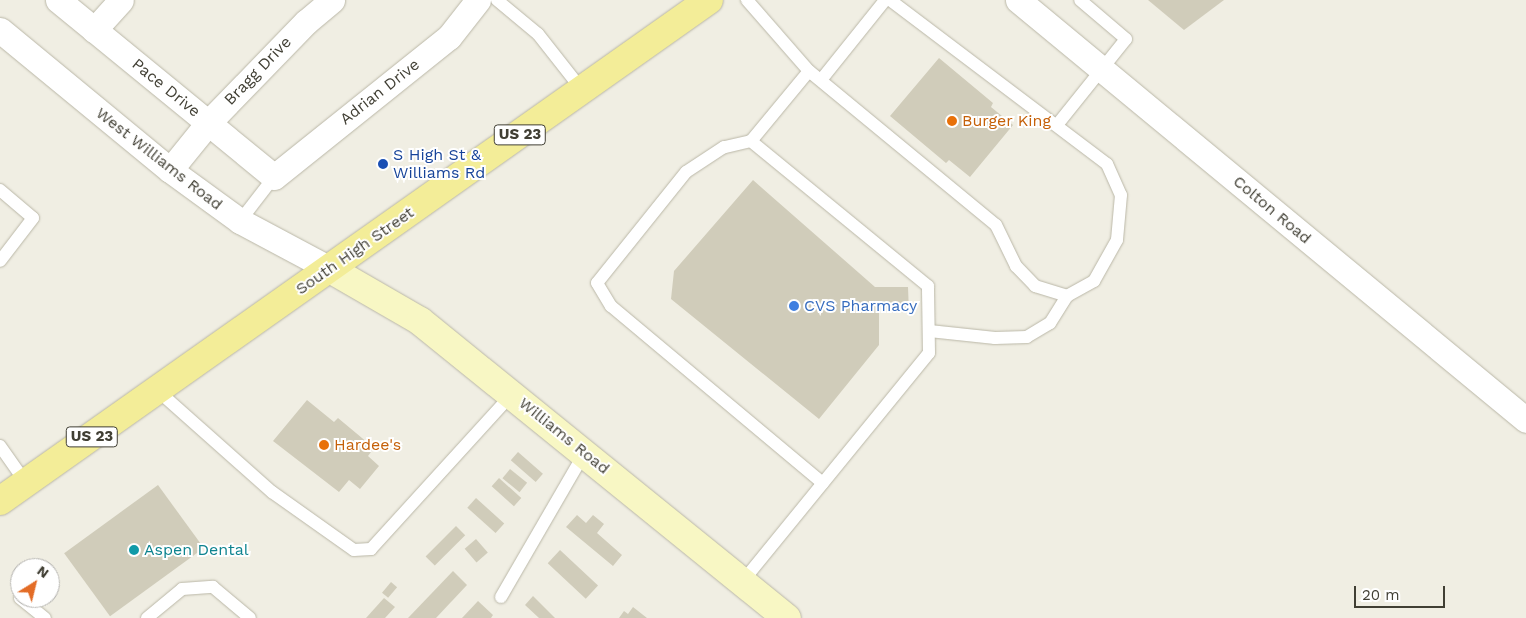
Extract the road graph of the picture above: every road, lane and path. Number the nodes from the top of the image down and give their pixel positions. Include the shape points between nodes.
1 (58, 0) edge
2 (121, 0) edge
3 (332, 0) edge
4 (478, 0) edge
5 (497, 0) edge
6 (709, 0) edge
7 (747, 0) edge
8 (885, 0) edge
9 (890, 0) edge
10 (1018, 0) edge
11 (1080, 0) edge
12 (0, 30) edge
13 (94, 30) junction
14 (1102, 69) junction
15 (810, 71) junction
16 (820, 80) junction
17 (582, 90) junction
18 (208, 123) junction
19 (1057, 124) junction
20 (751, 141) junction
21 (170, 170) junction
22 (274, 177) junction
23 (0, 190) edge
24 (240, 222) junction
25 (0, 261) edge
26 (330, 269) junction
27 (1067, 296) junction
28 (929, 331) junction
29 (157, 390) junction
30 (512, 394) junction
31 (1526, 420) edge
32 (0, 446) edge
33 (585, 452) junction
34 (26, 483) junction
35 (823, 483) junction
36 (0, 501) edge
37 (743, 582) junction
38 (501, 597) dead end
39 (32, 608) edge
40 (45, 618) edge
41 (147, 618) edge
42 (250, 618) edge
43 (787, 618) edge

1 - 13 street, Pace Drive
2 - 13 street
3 - 18 street, Bragg Drive via 306,22
4 - 22 street, Adrian Drive via 449,37
5 - 17 lane via 538,34
6 - 17 main road, South High Street / US 23
7 - 15 lane
8 - 16 lane
9 - 19 lane
10 - 14 street, Colton Road
11 - 14 lane via 1126,39
12 - 21 street, West Williams Road
13 - 18 street, Pace Drive
14 - 19 lane
14 - 31 street, Colton Road
15 - 16 lane
15 - 20 lane
16 - 27 lane via 996,225 1016,266 1035,286
17 - 26 main road, South High Street / US 23
18 - 21 street, Bragg Drive
18 - 22 street, Pace Drive
19 - 27 lane via 1107,164 1121,195 1117,240 1094,281
20 - 28 lane via 928,286
20 - 35 lane via 724,147 686,172 597,283 610,306
21 - 24 street, West Williams Road
22 - 24 lane
23 - 25 lane via 33,218
24 - 26 street, West Williams Road
26 - 29 main road, South High Street / US 23
26 - 30 main road, Williams Road via 420,321
27 - 28 lane via 1050,323 1027,337 994,338
28 - 35 lane via 929,353
29 - 30 lane via 272,492 354,550 371,549
29 - 34 main road, South High Street / US 23
30 - 33 main road, Williams Road
32 - 34 lane
33 - 37 main road, Williams Road
33 - 38 lane
34 - 36 main road, South High Street / US 23
35 - 37 lane
37 - 43 main road, Williams Road
39 - 40 lane
41 - 42 lane via 182,589 212,588

